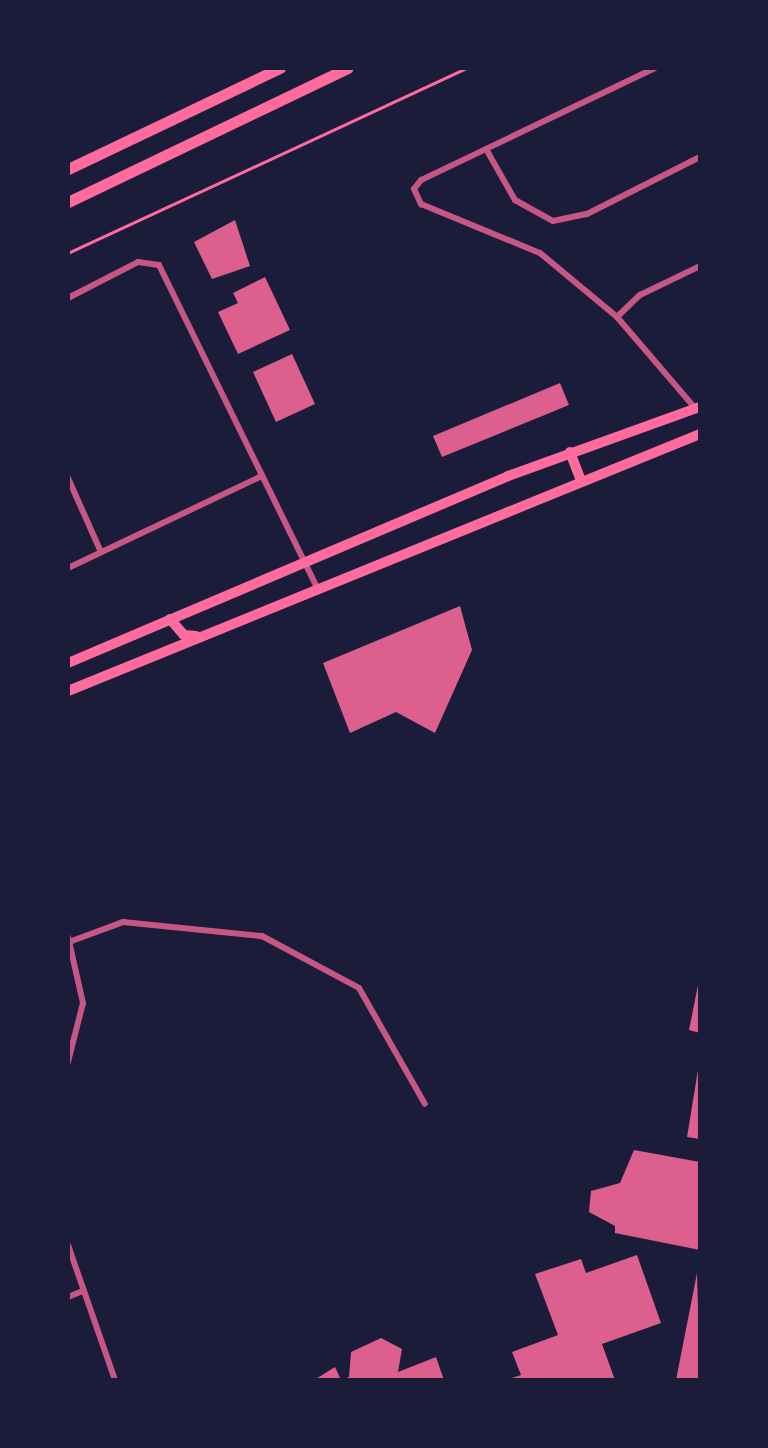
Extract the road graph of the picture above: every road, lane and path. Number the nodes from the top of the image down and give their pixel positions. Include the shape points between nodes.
1 (280, 68) edge
2 (348, 68) edge
3 (466, 68) edge
4 (654, 68) edge
5 (486, 149) junction
6 (700, 156) edge
7 (68, 169) edge
8 (68, 202) edge
9 (68, 253) edge
10 (700, 266) edge
11 (68, 298) edge
12 (617, 316) junction
13 (698, 407) edge
14 (700, 434) edge
15 (570, 452) junction
16 (260, 477) junction
17 (68, 478) edge
18 (580, 478) junction
19 (102, 552) junction
20 (305, 562) junction
21 (68, 568) edge
22 (318, 590) junction
23 (170, 619) junction
24 (211, 633) junction
25 (68, 663) edge
26 (68, 691) edge
27 (68, 940) edge
28 (68, 1062) edge
29 (425, 1104) dead end
30 (68, 1245) edge
31 (83, 1290) junction
32 (68, 1296) edge
33 (115, 1380) edge

1 - 7 highway
2 - 8 highway
3 - 9 path
4 - 5 street
5 - 6 street via 515,200 553,221 588,214
5 - 12 street via 415,183 418,200 540,253
10 - 12 street via 651,288
11 - 16 street via 152,262 164,272
12 - 13 street
13 - 15 main road
14 - 18 main road
15 - 18 main road
15 - 20 main road
16 - 19 street
16 - 20 street
17 - 19 street
18 - 22 main road
19 - 21 street
20 - 22 street
20 - 23 main road
22 - 24 main road
23 - 24 main road via 184,635
23 - 25 main road
24 - 26 main road
27 - 28 street via 82,984 83,1022
27 - 29 street via 122,922 262,936 360,988
30 - 31 street
31 - 32 street
31 - 33 street

